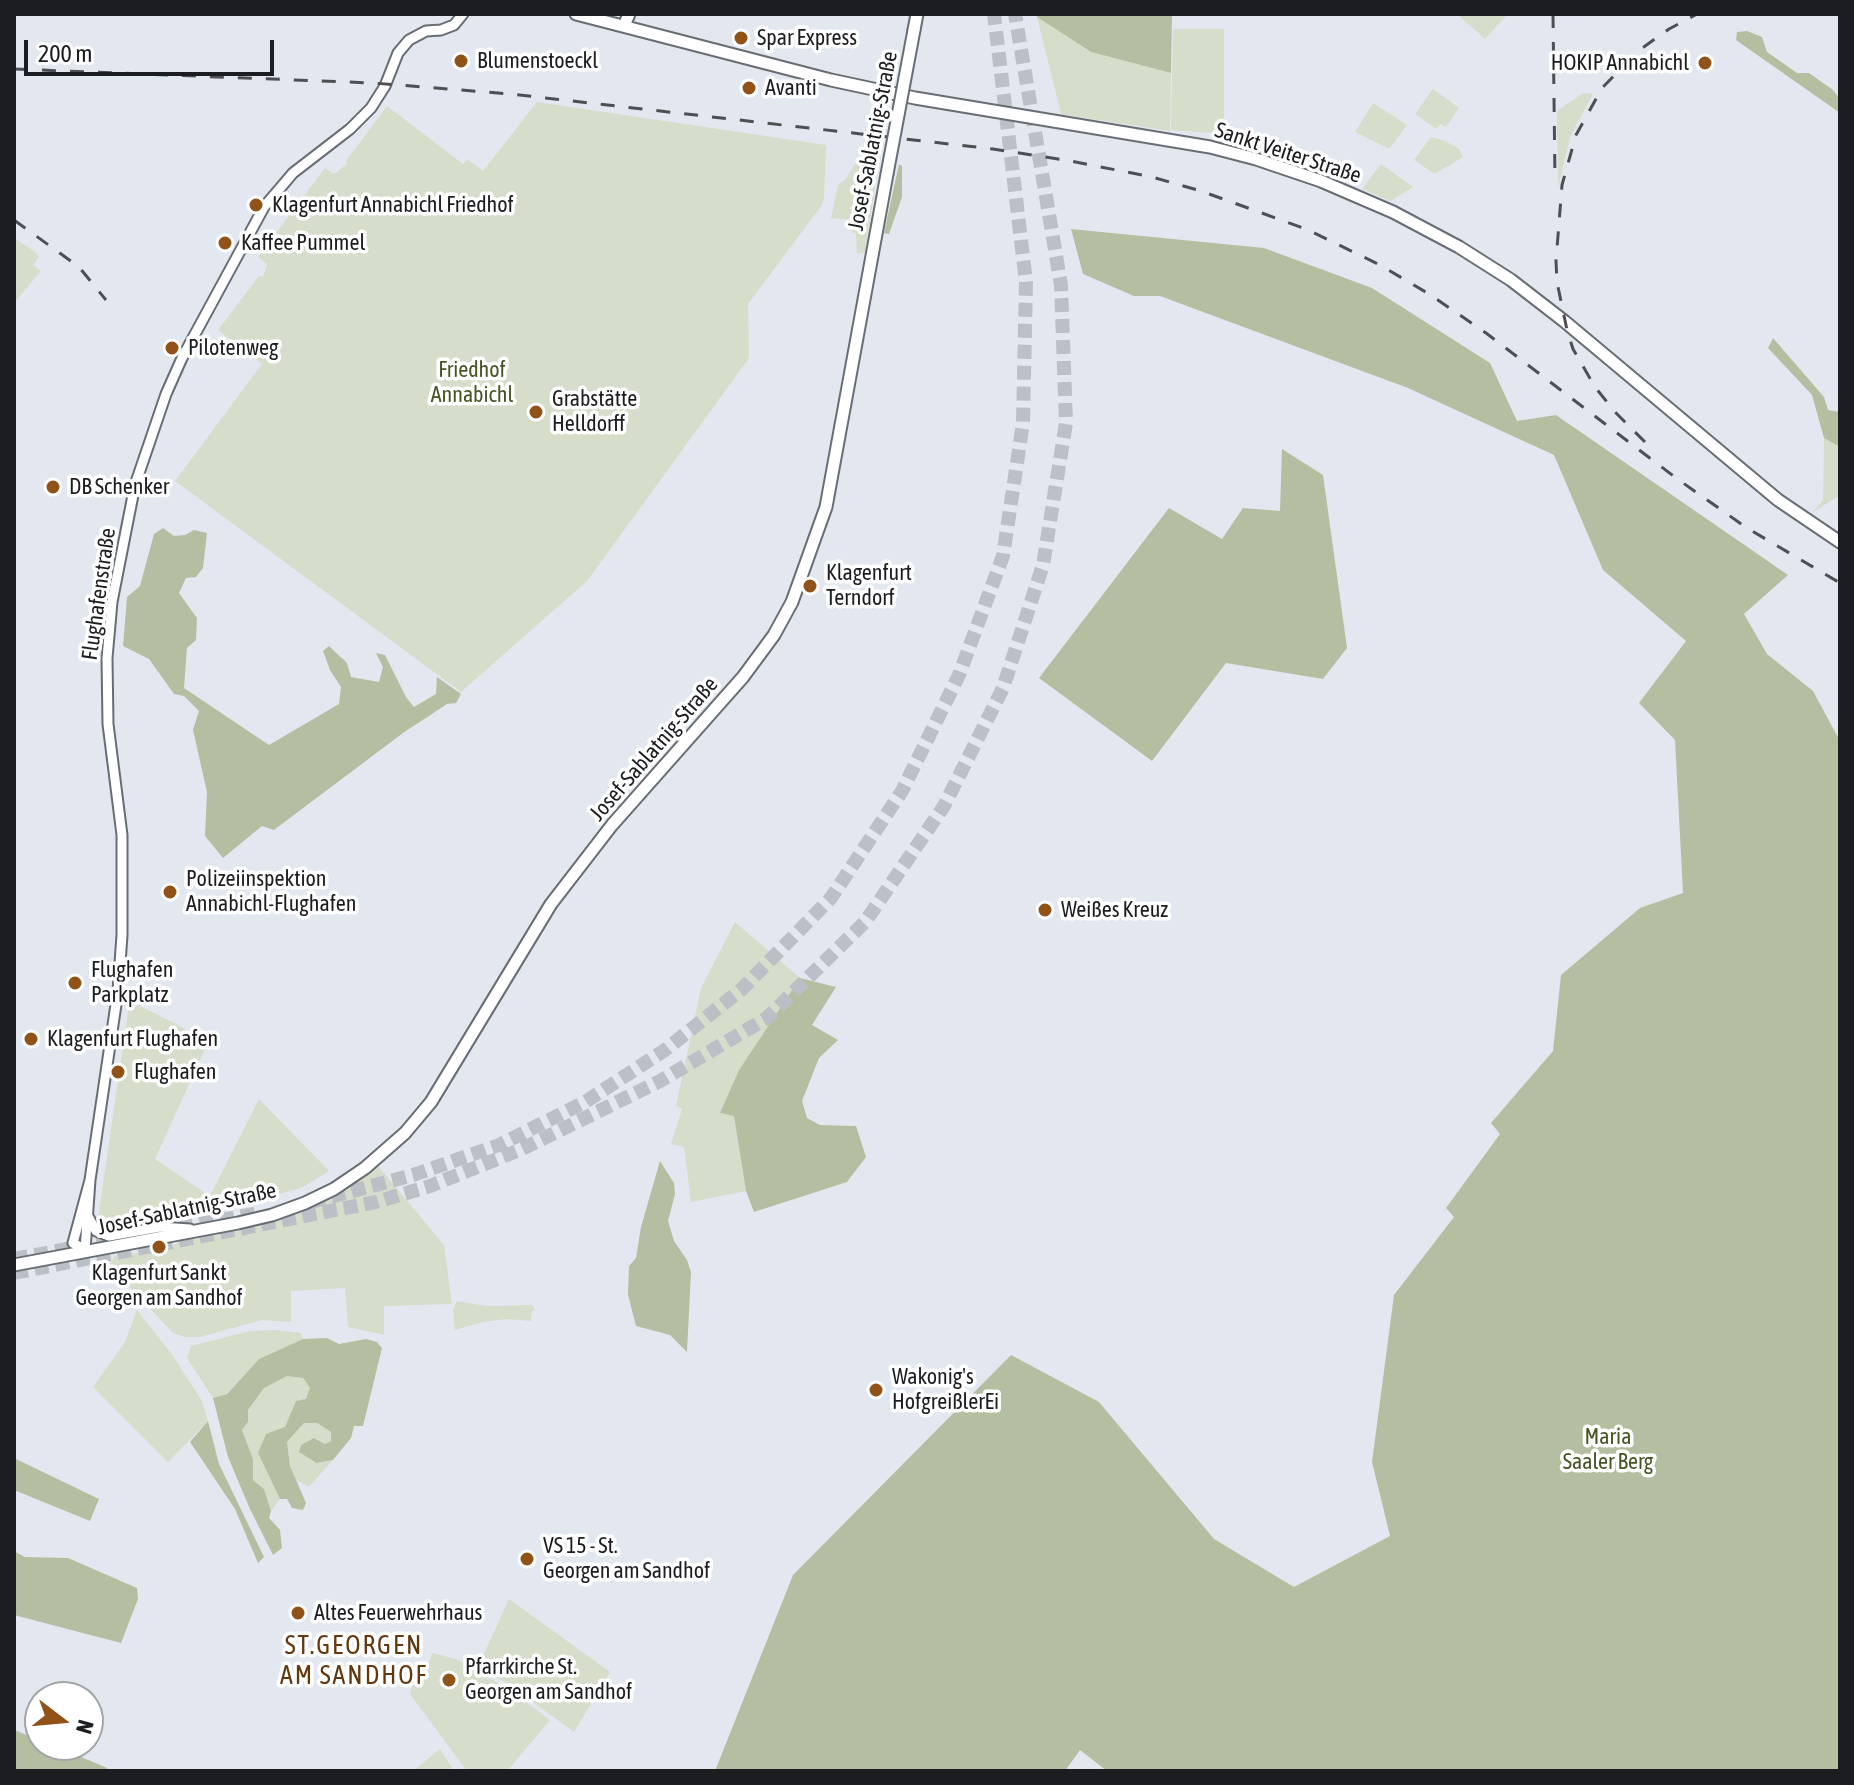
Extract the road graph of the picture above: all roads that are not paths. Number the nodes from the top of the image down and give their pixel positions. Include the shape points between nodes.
1 (451, 14) edge
2 (463, 14) edge
3 (576, 14) edge
4 (629, 14) edge
5 (917, 14) edge
6 (624, 26) junction
7 (445, 29) junction
8 (1840, 542) edge
9 (90, 1180) junction
10 (88, 1215) junction
11 (197, 1230) junction
12 (85, 1250) junction
13 (14, 1265) edge

1 - 7 street
2 - 7 street, Flughafenstraße
3 - 6 main road, Sankt Veiter Straße
4 - 6 main road
5 - 11 main road, Josef-Sablatnig-Straße, bridge via 826,507 801,582 774,635 551,904 431,1102 405,1133 334,1189 272,1215
6 - 8 main road, Sankt Veiter Straße via 915,98 1210,147 1350,193 1511,280 1778,500
7 - 9 street, Flughafenstraße via 417,35 403,45 371,108 293,173 264,207 182,358 135,485 112,602 107,658 123,899 118,991
9 - 10 street, Flughafenstraße
9 - 12 street, Flughafenstraße via 73,1243
10 - 11 street via 96,1231 109,1236 160,1227
10 - 12 street, Flughafenstraße
11 - 12 main road, Josef-Sablatnig-Straße
12 - 13 main road, Josef-Sablatnig-Straße

